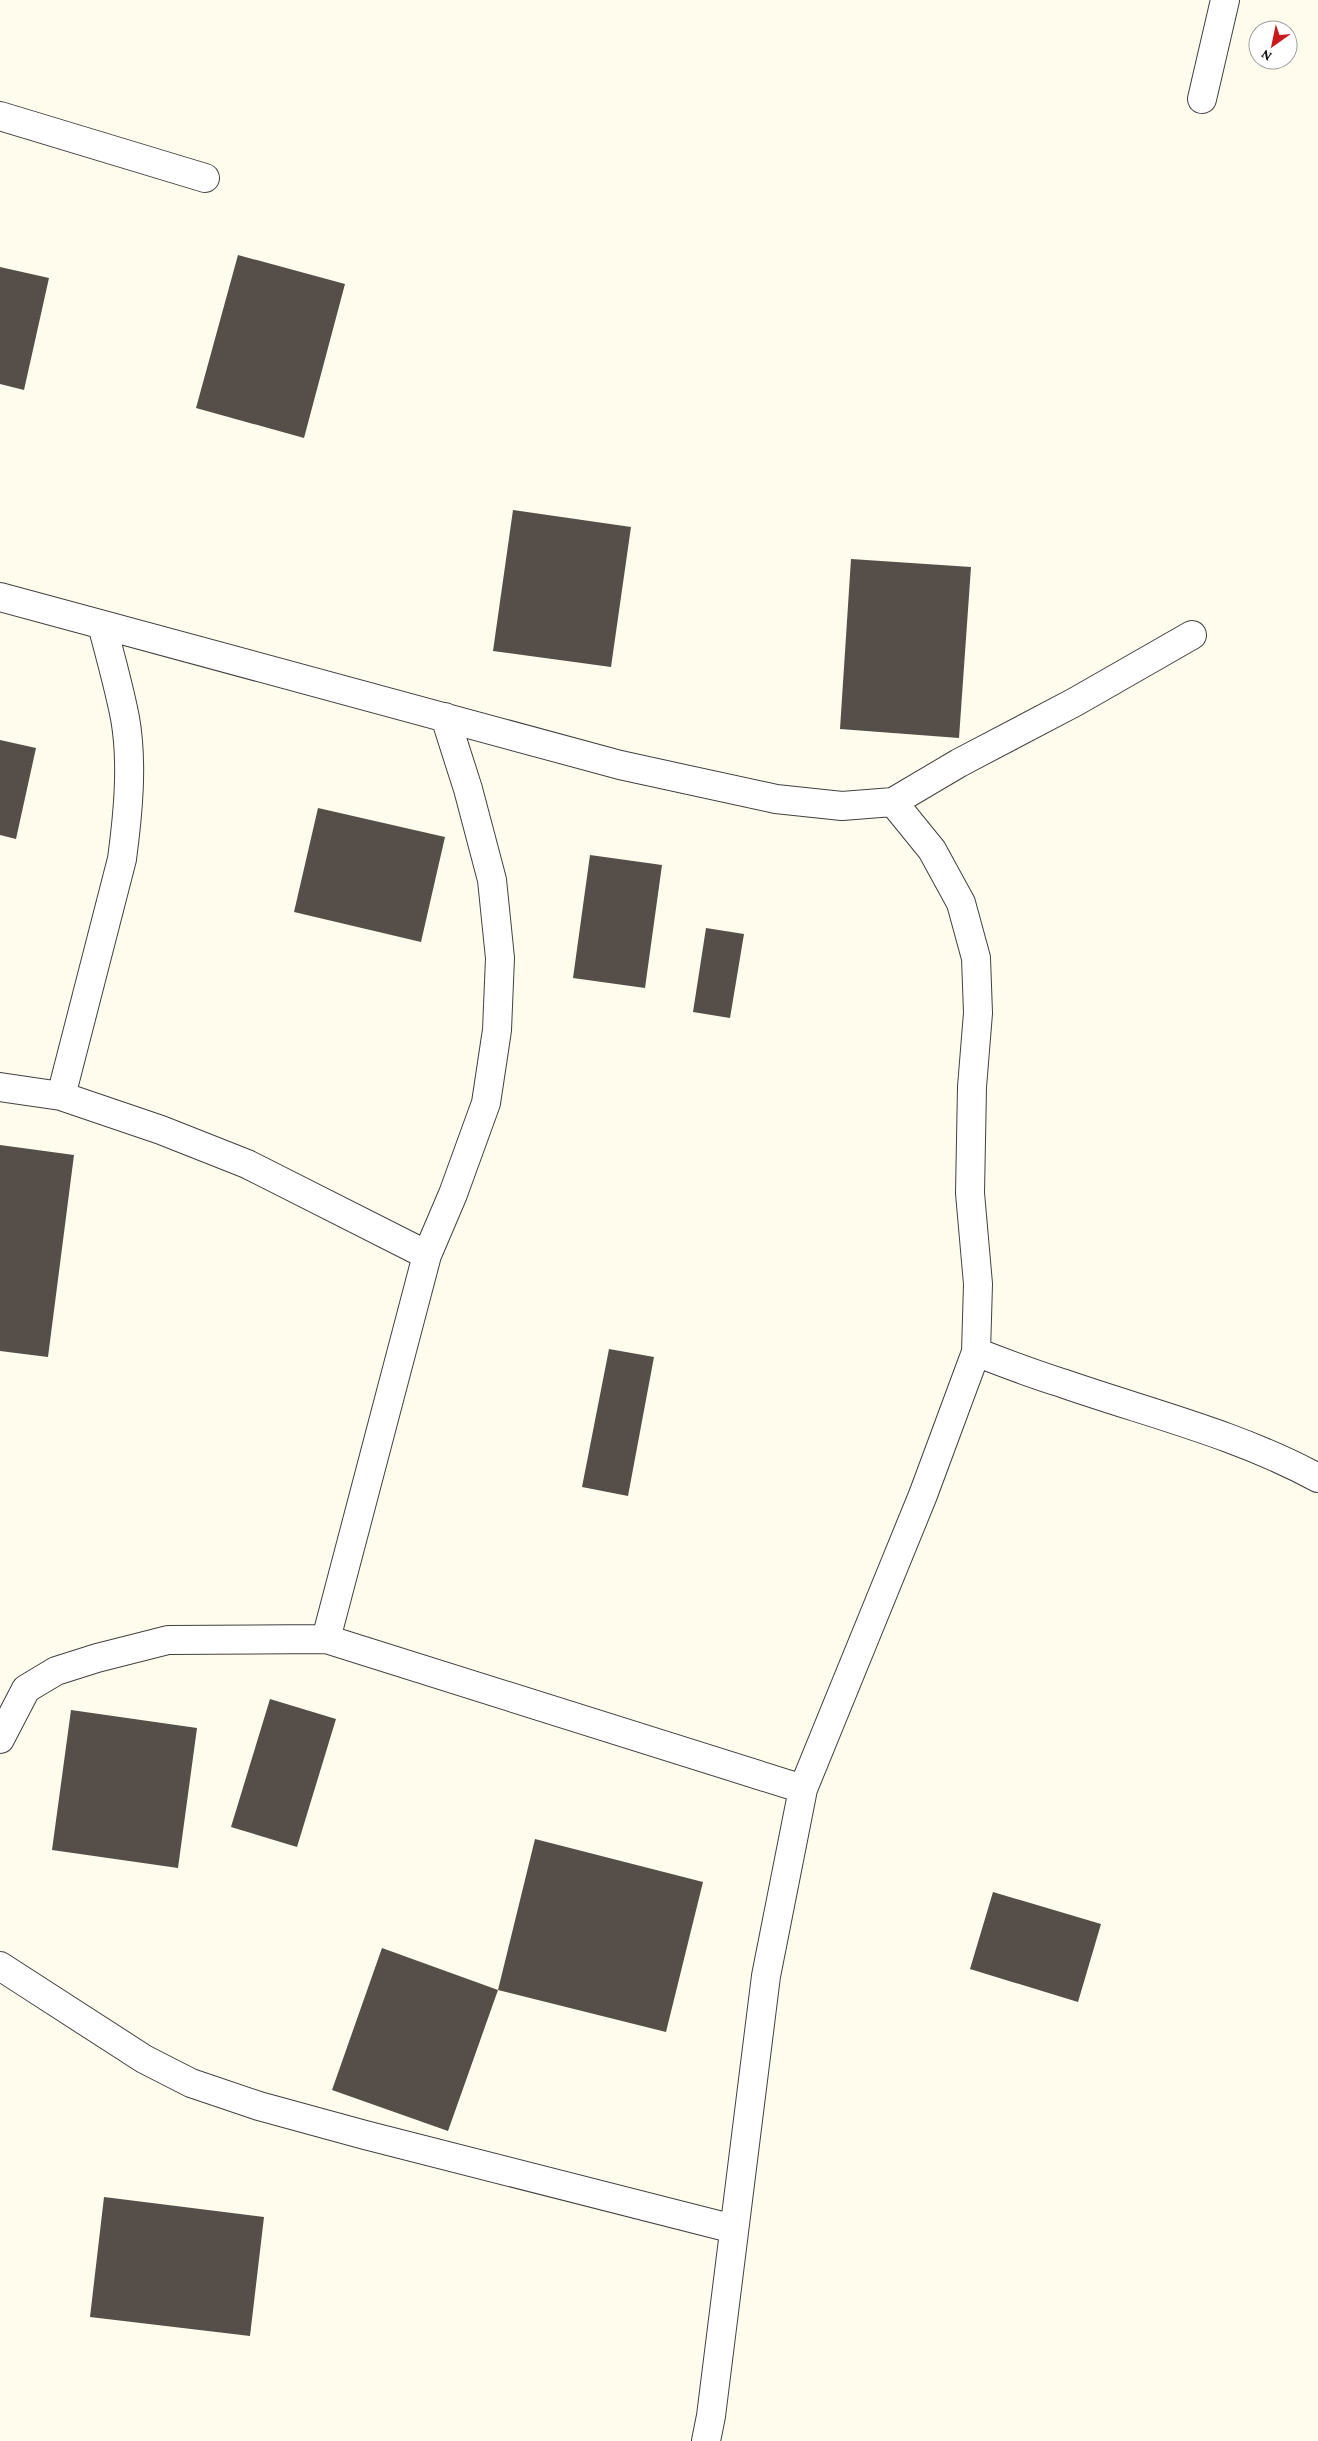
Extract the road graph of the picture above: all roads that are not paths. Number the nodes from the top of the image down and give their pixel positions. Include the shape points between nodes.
1 (1225, 0) edge
2 (1202, 99) dead end
3 (0, 116) edge
4 (205, 178) dead end
5 (0, 597) edge
6 (102, 625) junction
7 (1192, 635) dead end
8 (445, 717) junction
9 (893, 802) junction
10 (0, 1087) edge
11 (61, 1096) junction
12 (427, 1255) junction
13 (976, 1352) junction
14 (1318, 1478) edge
15 (326, 1639) junction
16 (0, 1739) edge
17 (803, 1789) junction
18 (0, 1966) edge
19 (734, 2229) junction
20 (706, 2441) edge

1 - 2 street
3 - 4 street
5 - 6 street
6 - 8 street
6 - 11 street via 125,718 128,759 126,827 122,859
7 - 9 street
8 - 9 street via 620,765 776,799 842,806
8 - 12 street via 492,880 500,958 496,1030 486,1103
9 - 13 street via 932,850 961,903 976,958 978,1013 972,1087 970,1193 978,1284
10 - 11 street
11 - 12 street via 247,1164
12 - 15 street
13 - 14 street via 1062,1384 1181,1420 1290,1463
13 - 17 street via 924,1495
15 - 16 street via 168,1640 97,1658 56,1671 26,1689
15 - 17 street
17 - 19 street via 766,1976
18 - 19 street via 144,2059 190,2083 259,2106
19 - 20 street via 712,2416

